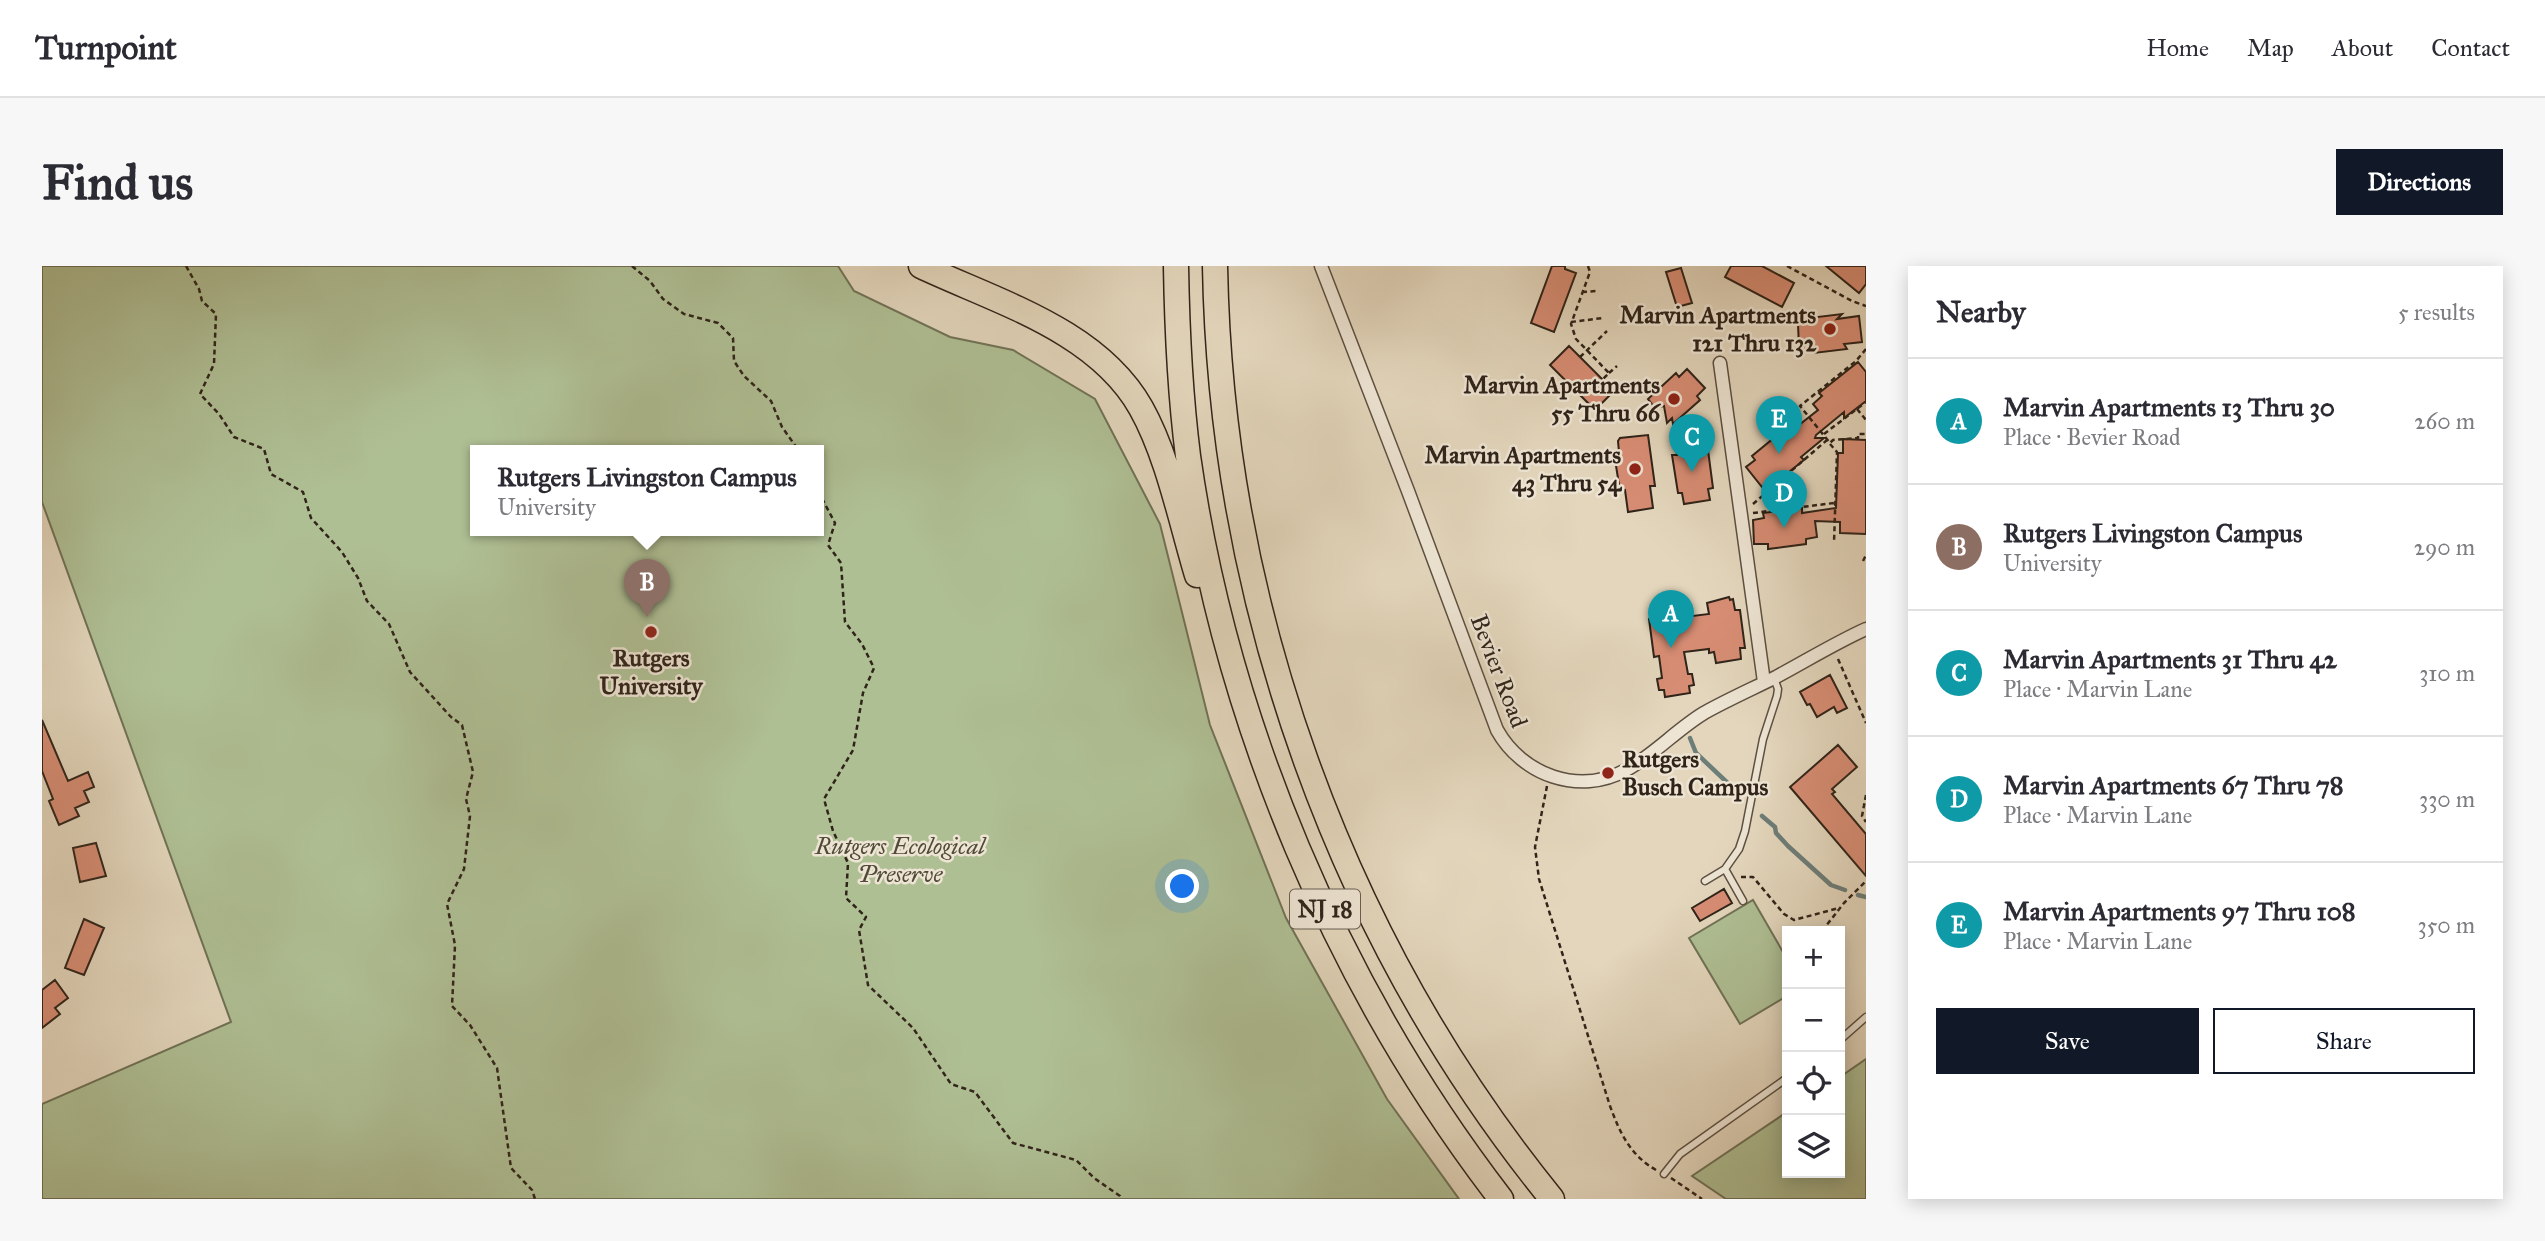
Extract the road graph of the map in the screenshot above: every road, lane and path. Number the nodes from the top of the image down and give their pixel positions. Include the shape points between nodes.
1 (186, 266) edge
2 (632, 266) edge
3 (921, 266) edge
4 (1176, 266) edge
5 (1214, 266) edge
6 (1231, 266) edge
7 (1321, 266) edge
8 (1588, 266) edge
9 (1787, 266) edge
10 (1595, 291) dead end
11 (1583, 292) junction
12 (1866, 306) edge
13 (1603, 318) dead end
14 (1571, 322) junction
15 (1607, 331) dead end
16 (1216, 339) junction
17 (1866, 349) edge
18 (1587, 350) junction
19 (1580, 357) dead end
20 (1720, 363) dead end
21 (1617, 366) dead end
22 (1609, 373) junction
23 (1602, 380) dead end
24 (1866, 402) edge
25 (1857, 409) junction
26 (1866, 420) edge
27 (1866, 434) edge
28 (1823, 435) junction
29 (1828, 442) junction
30 (795, 445) edge
31 (1786, 475) junction
32 (824, 502) edge
33 (1835, 503) junction
34 (1788, 509) junction
35 (1740, 515) junction
36 (1834, 543) dead end
37 (1866, 555) edge
38 (1863, 561) dead end
39 (1216, 600) junction
40 (1866, 629) edge
41 (1833, 646) junction
42 (1769, 680) junction
43 (1866, 723) edge
44 (1550, 776) junction
45 (1866, 795) edge
46 (1866, 822) edge
47 (1725, 869) junction
48 (1705, 881) dead end
49 (1732, 881) junction
50 (1866, 881) edge
51 (1743, 901) dead end
52 (1839, 908) junction
53 (1826, 926) edge
54 (1866, 1017) edge
55 (1845, 1036) edge
56 (1782, 1083) edge
57 (1664, 1174) junction
58 (535, 1199) edge
59 (1121, 1199) edge
60 (1501, 1199) edge
61 (1552, 1199) edge
62 (1702, 1199) edge

1 - 58 path via 202,302 216,314 215,364 200,394 234,437 264,449 271,474 303,492 311,518 342,552 367,601 389,624 410,672 462,725 473,772 466,799 470,816 464,869 447,904 455,945 452,1006 497,1068 511,1168
2 - 30 path via 684,314 718,323 733,338 734,361 771,401
3 - 39 highway via 1069,335 1119,378 1152,431 1198,577
4 - 39 highway, NJ 18 via 1188,456
5 - 16 highway, NJ 18
6 - 16 highway
7 - 44 street, Bevier Road via 1497,730 1524,763
8 - 11 path
9 - 12 path
10 - 11 path
11 - 14 path
13 - 14 path
14 - 18 path via 1576,339
15 - 18 path
16 - 61 highway, NJ 18 via 1231,468 1254,589 1295,735 1321,802 1371,916 1419,1005 1487,1112
17 - 28 path via 1800,406
18 - 19 path
18 - 22 path
20 - 35 street
21 - 22 path
22 - 23 path
24 - 25 path
25 - 26 path
25 - 28 path
27 - 29 path
28 - 29 path
29 - 31 path
29 - 33 path via 1837,452
31 - 34 path
31 - 35 path
32 - 59 path via 835,523 828,545 841,563 845,622 874,667 863,693 853,750 824,799 848,863 846,898 866,917 859,930 868,985 913,1028 951,1083 975,1092 1013,1143 1076,1160
33 - 34 path
33 - 36 path
34 - 35 path
35 - 42 street
37 - 38 path
39 - 60 highway, NJ 18 via 1255,737 1310,878 1405,1059
40 - 41 street, Bevier Road
41 - 42 street, Bevier Road
41 - 43 path
42 - 44 street, Bevier Road via 1702,715 1626,771 1595,781
42 - 47 lane via 1778,689 1777,696 1763,739 1745,831 1736,857
44 - 57 path via 1535,847 1539,879 1622,1137 1639,1157
45 - 46 path via 1862,816
47 - 48 lane
47 - 49 lane
49 - 51 lane
49 - 52 path via 1753,877 1794,920
50 - 52 path
52 - 53 path
54 - 55 lane
56 - 57 lane via 1680,1154
57 - 62 path

